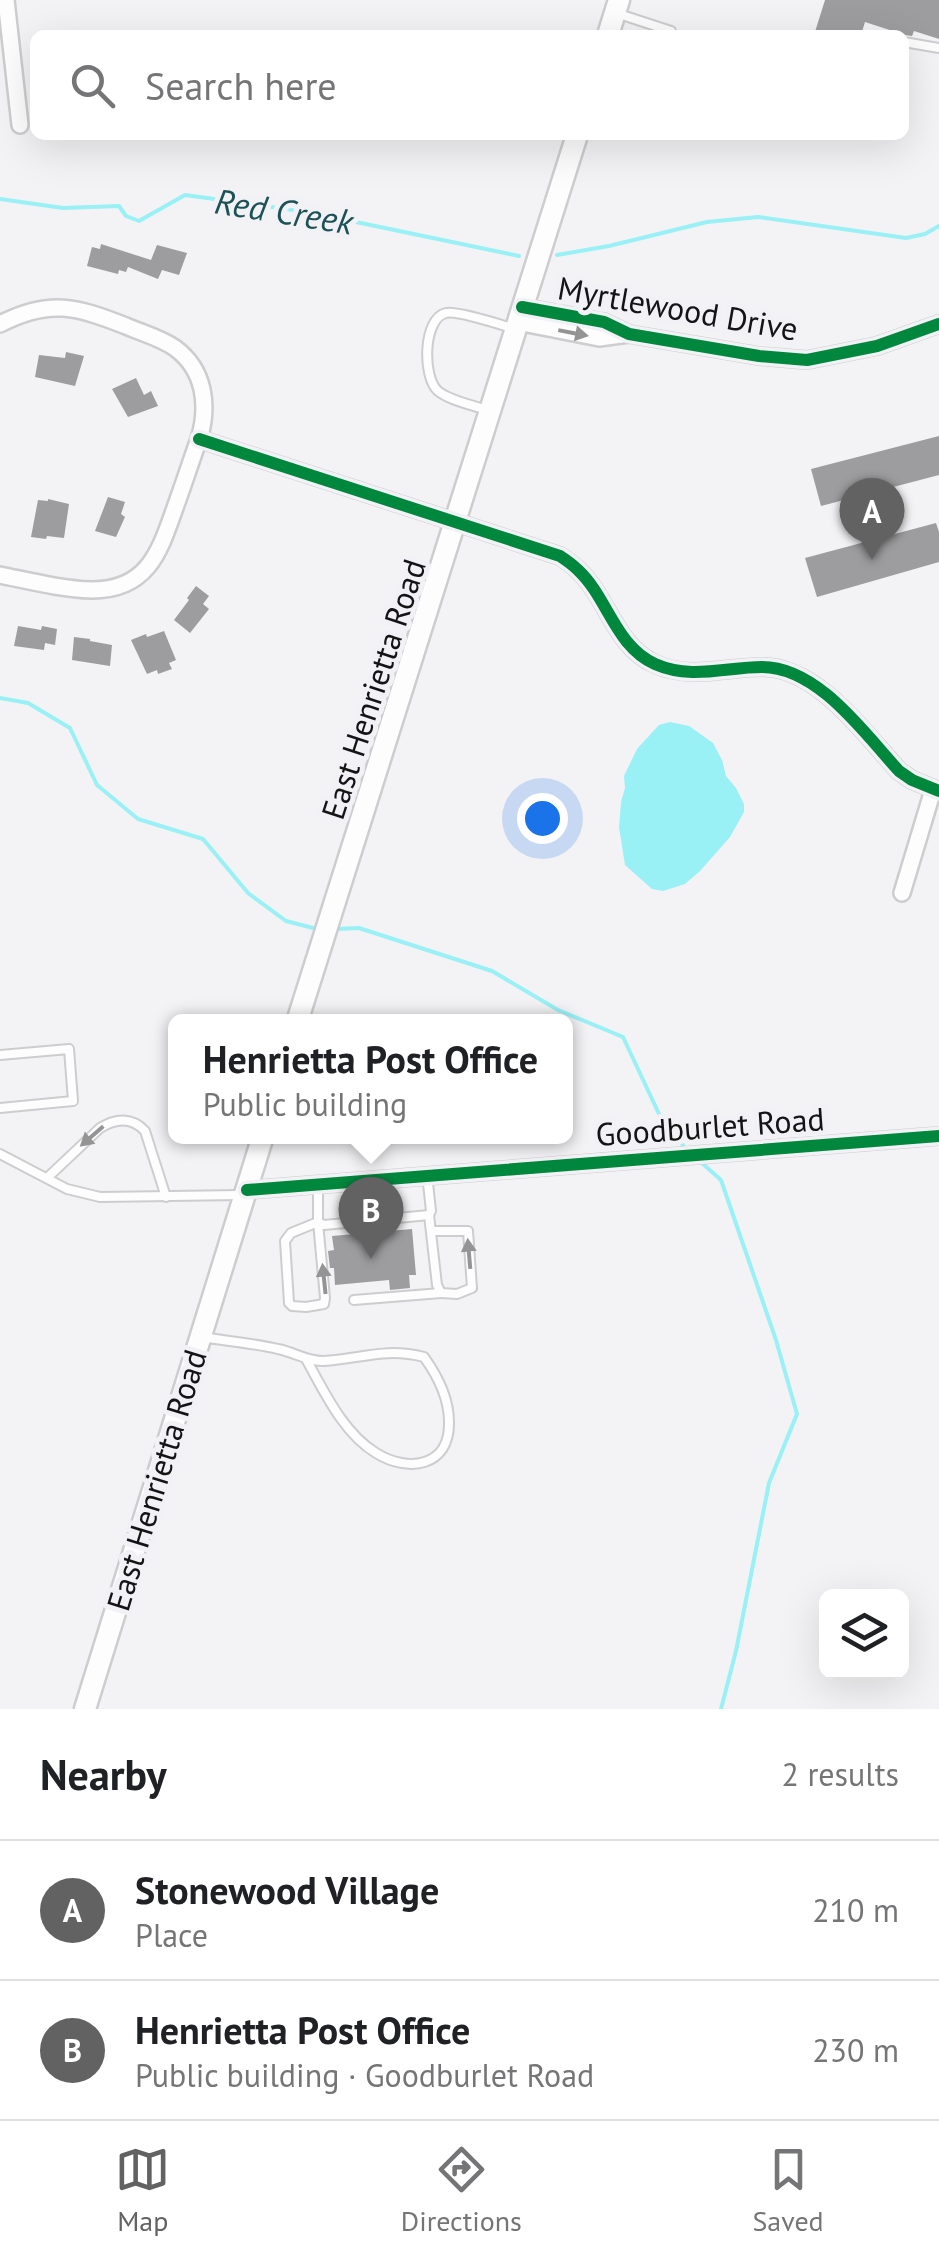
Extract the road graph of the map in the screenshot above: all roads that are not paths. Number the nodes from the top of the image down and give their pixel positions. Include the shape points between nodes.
1 (6, 0) edge
2 (617, 6) edge
3 (610, 30) edge
4 (669, 30) edge
5 (909, 43) edge
6 (939, 48) edge
7 (5, 49) edge
8 (20, 125) dead end
9 (575, 140) edge
10 (518, 319) junction
11 (0, 324) edge
12 (939, 324) edge
13 (490, 411) junction
14 (199, 439) junction
15 (455, 521) junction
16 (0, 575) edge
17 (936, 791) edge
18 (902, 893) dead end
19 (299, 1014) edge
20 (0, 1055) edge
21 (0, 1108) edge
22 (939, 1136) edge
23 (261, 1144) edge
24 (0, 1154) edge
25 (427, 1174) junction
26 (46, 1178) junction
27 (318, 1182) junction
28 (246, 1192) junction
29 (166, 1197) junction
30 (430, 1214) junction
31 (318, 1222) junction
32 (431, 1231) junction
33 (441, 1293) junction
34 (354, 1300) dead end
35 (201, 1337) junction
36 (306, 1359) junction
37 (85, 1709) edge

1 - 7 street
2 - 3 main road
2 - 4 lane
5 - 6 lane
7 - 8 street
9 - 10 main road, East Henrietta Road
10 - 12 street, Myrtlewood Drive via 604,322 628,334 807,360
10 - 13 main road, East Henrietta Road
10 - 13 lane via 451,312 433,325 427,364 432,384
11 - 14 street via 38,309 74,308 162,340 189,361 204,390
13 - 15 main road, East Henrietta Road
14 - 15 street
14 - 16 street via 162,547 140,576 90,590
15 - 17 street via 560,556 587,580 628,644 656,664 696,673 764,667 812,682 900,771
15 - 19 main road, East Henrietta Road
17 - 18 street
20 - 21 lane via 70,1049 73,1101
22 - 25 street, Goodburlet Road
23 - 28 main road, East Henrietta Road
24 - 26 lane
25 - 27 street, Goodburlet Road
25 - 30 lane
26 - 29 lane via 100,1197
29 -> 26 lane via 144,1131 126,1120 100,1128
27 - 28 street, Goodburlet Road
27 - 31 lane
28 - 29 lane
28 - 35 main road, East Henrietta Road
30 - 31 lane
30 - 32 lane
31 -> 31 lane via 285,1241 292,1306 324,1304 326,1298
32 - 33 lane
33 -> 32 lane via 472,1288 468,1231
33 - 34 lane
35 - 36 lane
35 - 37 main road, East Henrietta Road
36 - 36 lane via 376,1352 424,1357 446,1400 450,1424 441,1449 424,1463 404,1465 376,1454 356,1437

